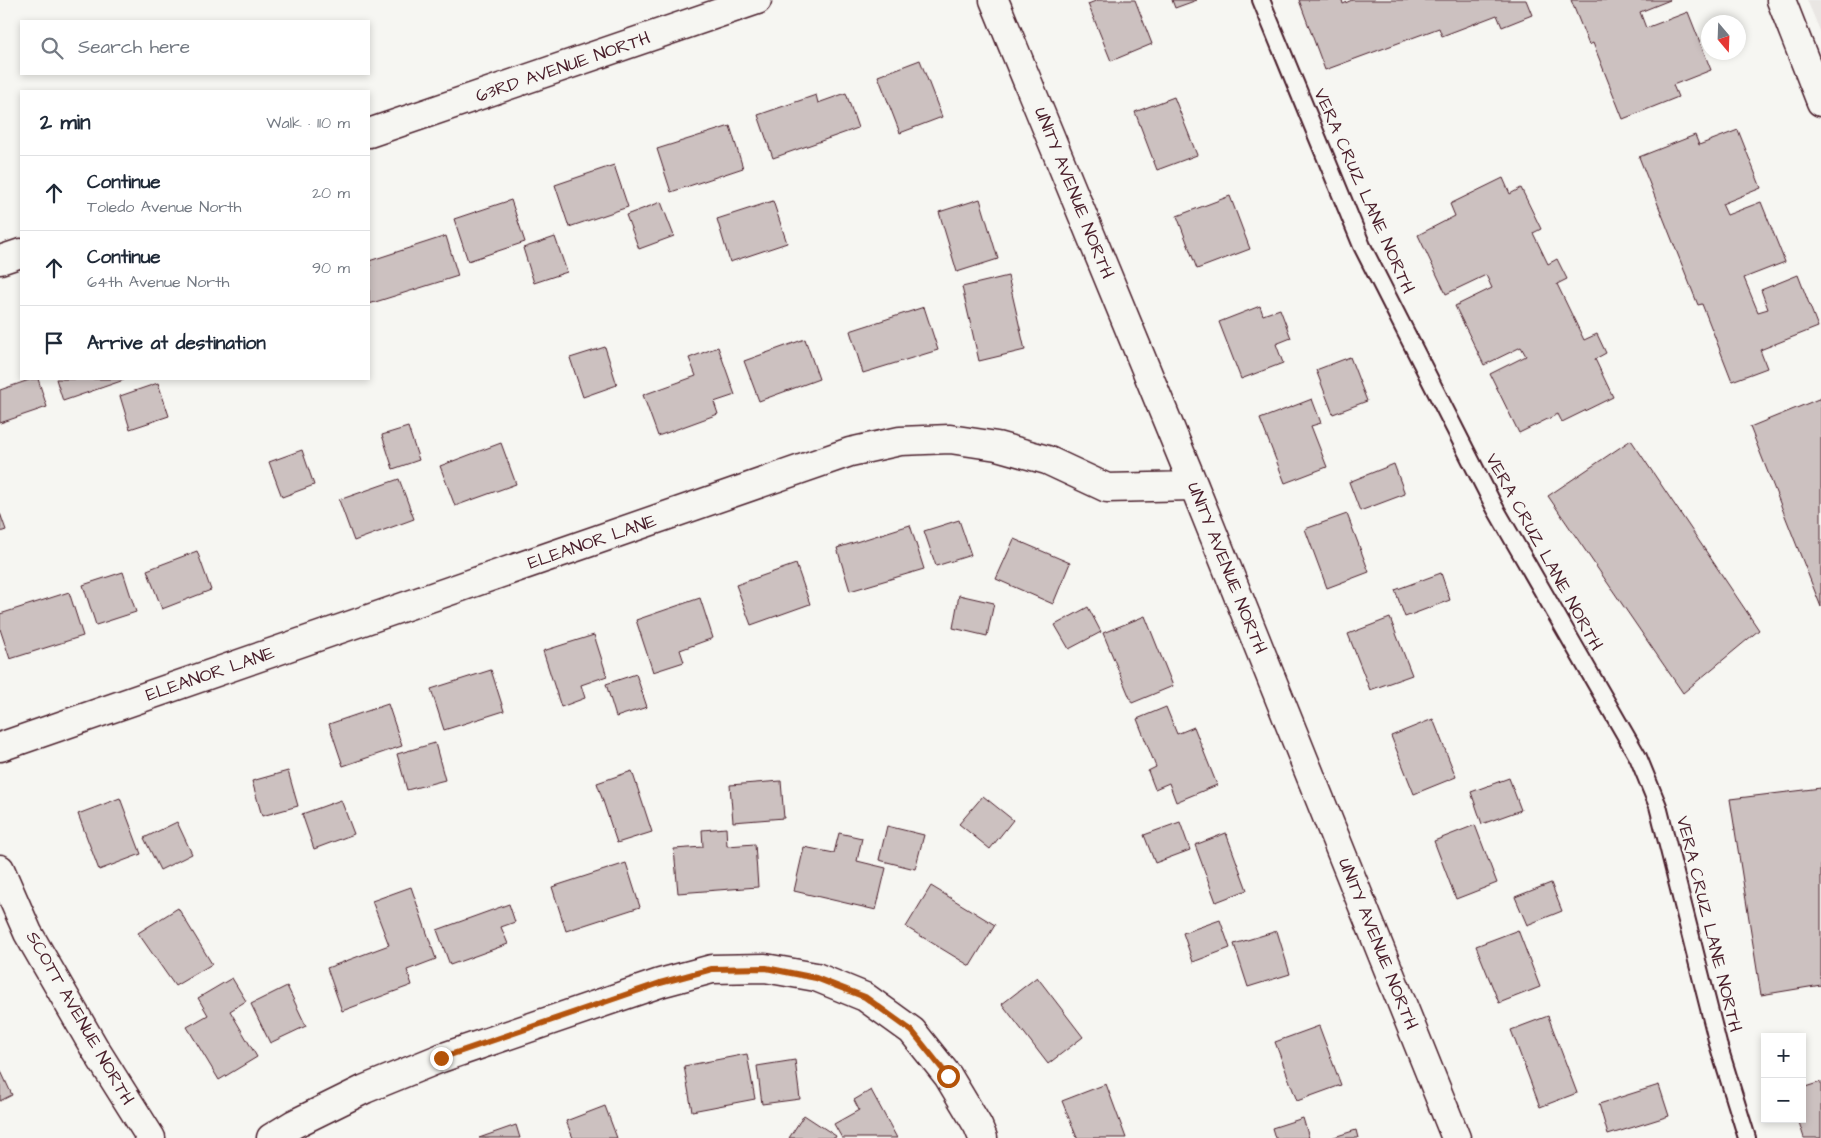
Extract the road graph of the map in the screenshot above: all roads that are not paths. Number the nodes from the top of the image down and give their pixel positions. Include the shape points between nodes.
1 (757, 0) edge
2 (994, 0) edge
3 (1261, 0) edge
4 (1781, 0) edge
5 (1813, 58) edge
6 (1821, 102) edge
7 (370, 133) edge
8 (20, 252) edge
9 (0, 260) edge
10 (1194, 486) junction
11 (0, 747) edge
12 (0, 869) edge
13 (151, 1138) edge
14 (271, 1138) edge
15 (983, 1138) edge
16 (1456, 1138) edge
17 (1746, 1138) edge

1 - 7 street, 63RD AVENUE NORTH
2 - 10 street, UNITY AVENUE NORTH
3 - 17 lane, VERA CRUZ LANE NORTH via 1362,246 1495,508 1638,756 1658,806 1718,1044
4 - 5 street
5 - 6 street
8 - 9 street
10 - 11 street, ELEANOR LANE via 1107,488 1047,460 997,446 950,439 900,441 850,452
10 - 16 street, UNITY AVENUE NORTH
12 - 13 street, SCOTT AVENUE NORTH via 28,933
14 - 15 street via 365,1089 441,1058 660,983 712,969 766,968 816,978 865,997 912,1031 948,1076

